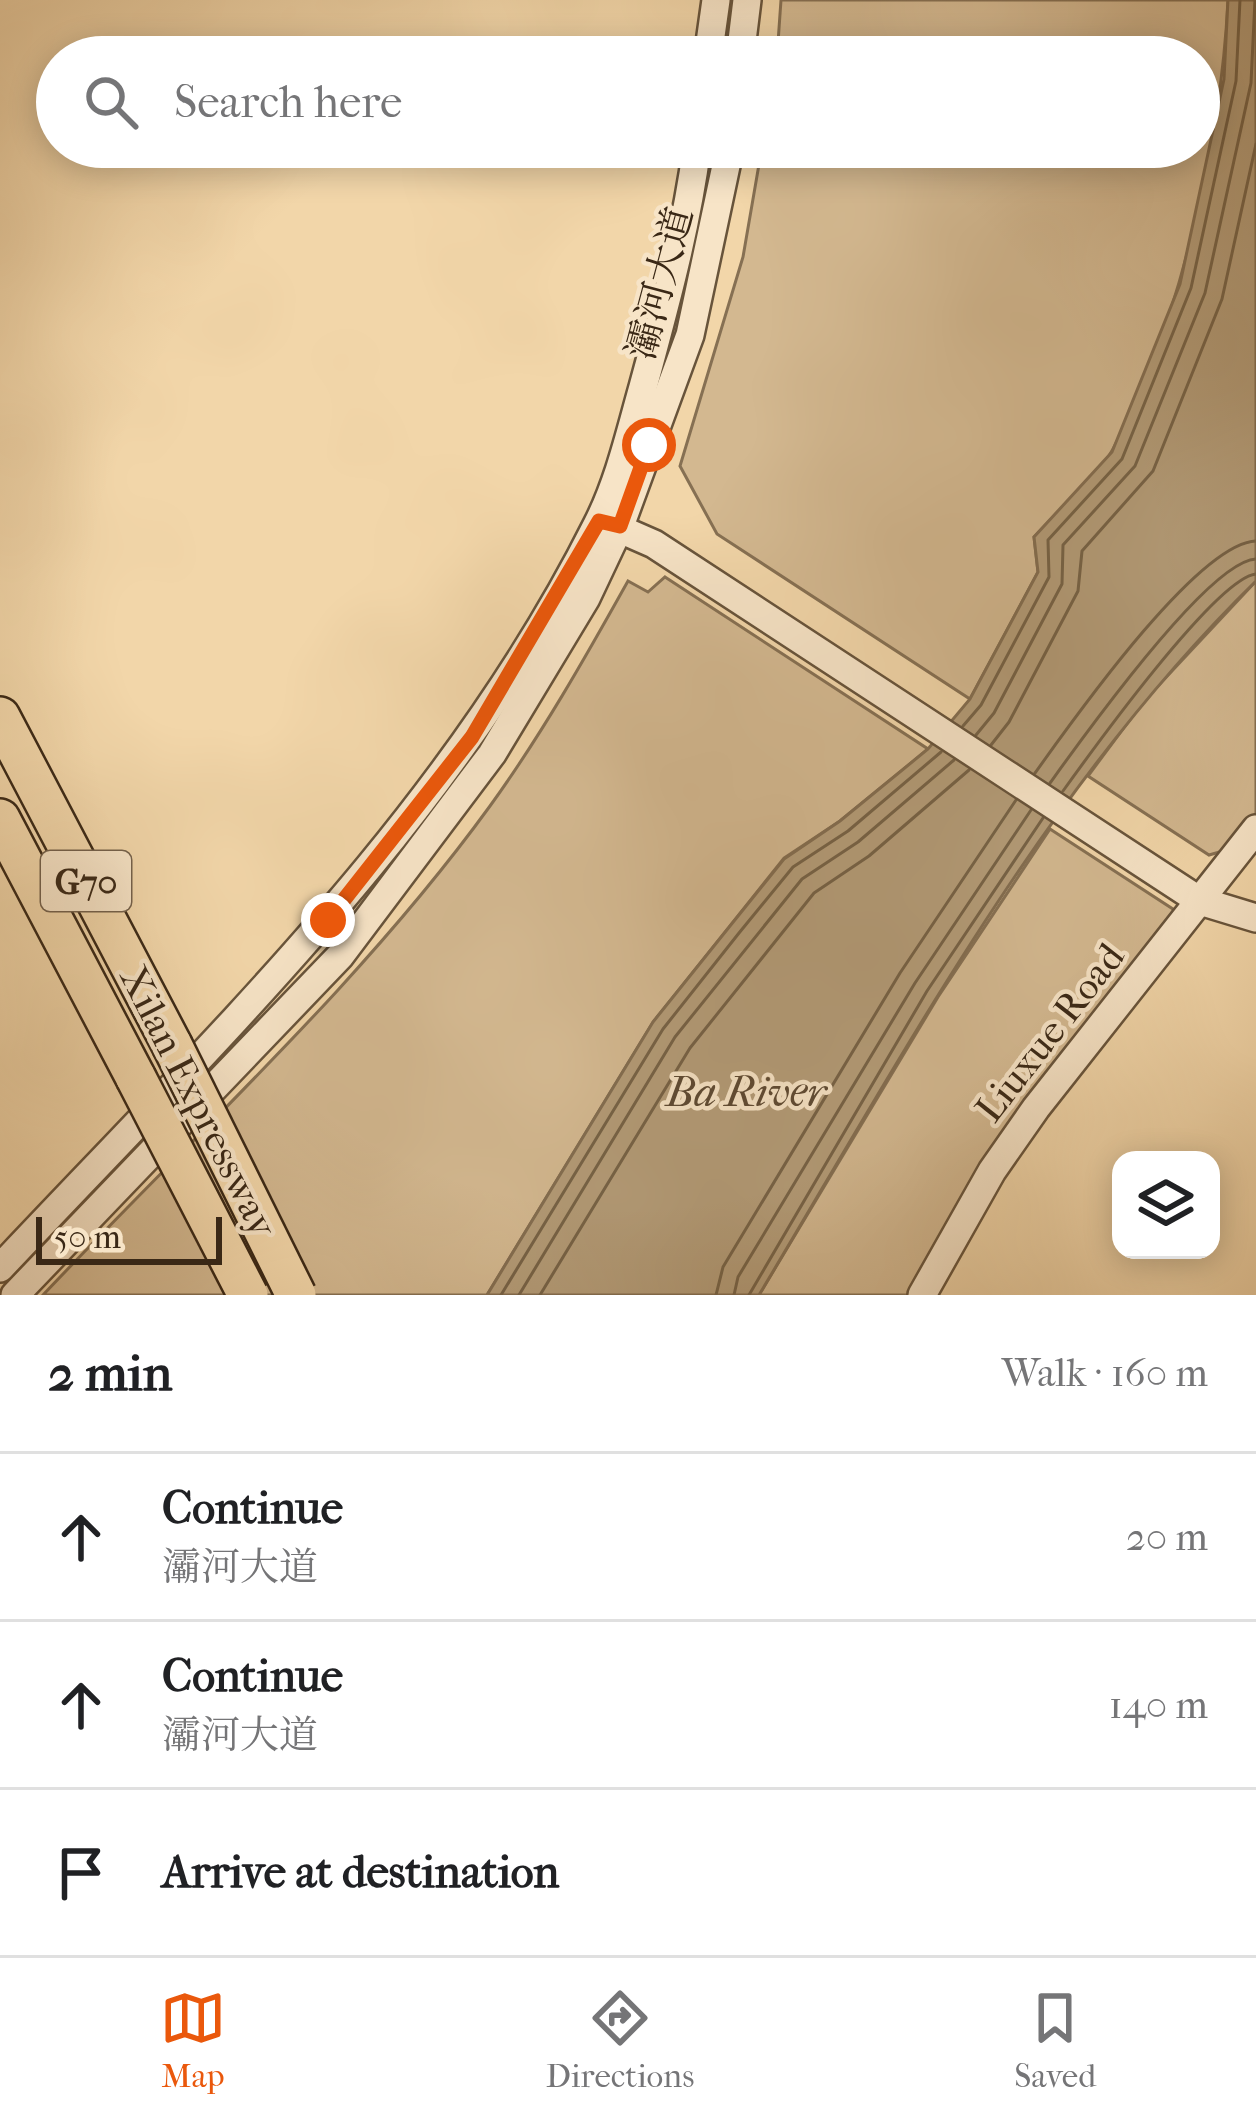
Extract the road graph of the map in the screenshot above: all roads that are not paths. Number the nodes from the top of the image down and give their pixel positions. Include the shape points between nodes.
1 (716, 0) edge
2 (746, 0) edge
3 (711, 36) edge
4 (742, 36) edge
5 (694, 168) edge
6 (726, 168) edge
7 (610, 524) junction
8 (0, 717) edge
9 (0, 819) edge
10 (1256, 829) edge
11 (1200, 901) junction
12 (1256, 918) edge
13 (0, 1268) edge
14 (15, 1295) edge
15 (248, 1295) edge
16 (296, 1295) edge
17 (922, 1295) edge

1 - 3 street
2 - 4 street
5 - 7 street, 灞河大道 via 685,235
6 - 7 street, 灞河大道 via 690,335
7 - 11 street via 654,544
7 - 13 street, 灞河大道 via 472,737 328,920
7 - 14 street, 灞河大道 via 586,598 425,849 340,956
8 - 16 highway, Xilan Expressway / G70, bridge
9 - 15 highway, Xilan Expressway / G70, bridge
10 - 11 street, Liuxue Road
11 - 12 street
11 - 17 street, Liuxue Road via 1010,1143

